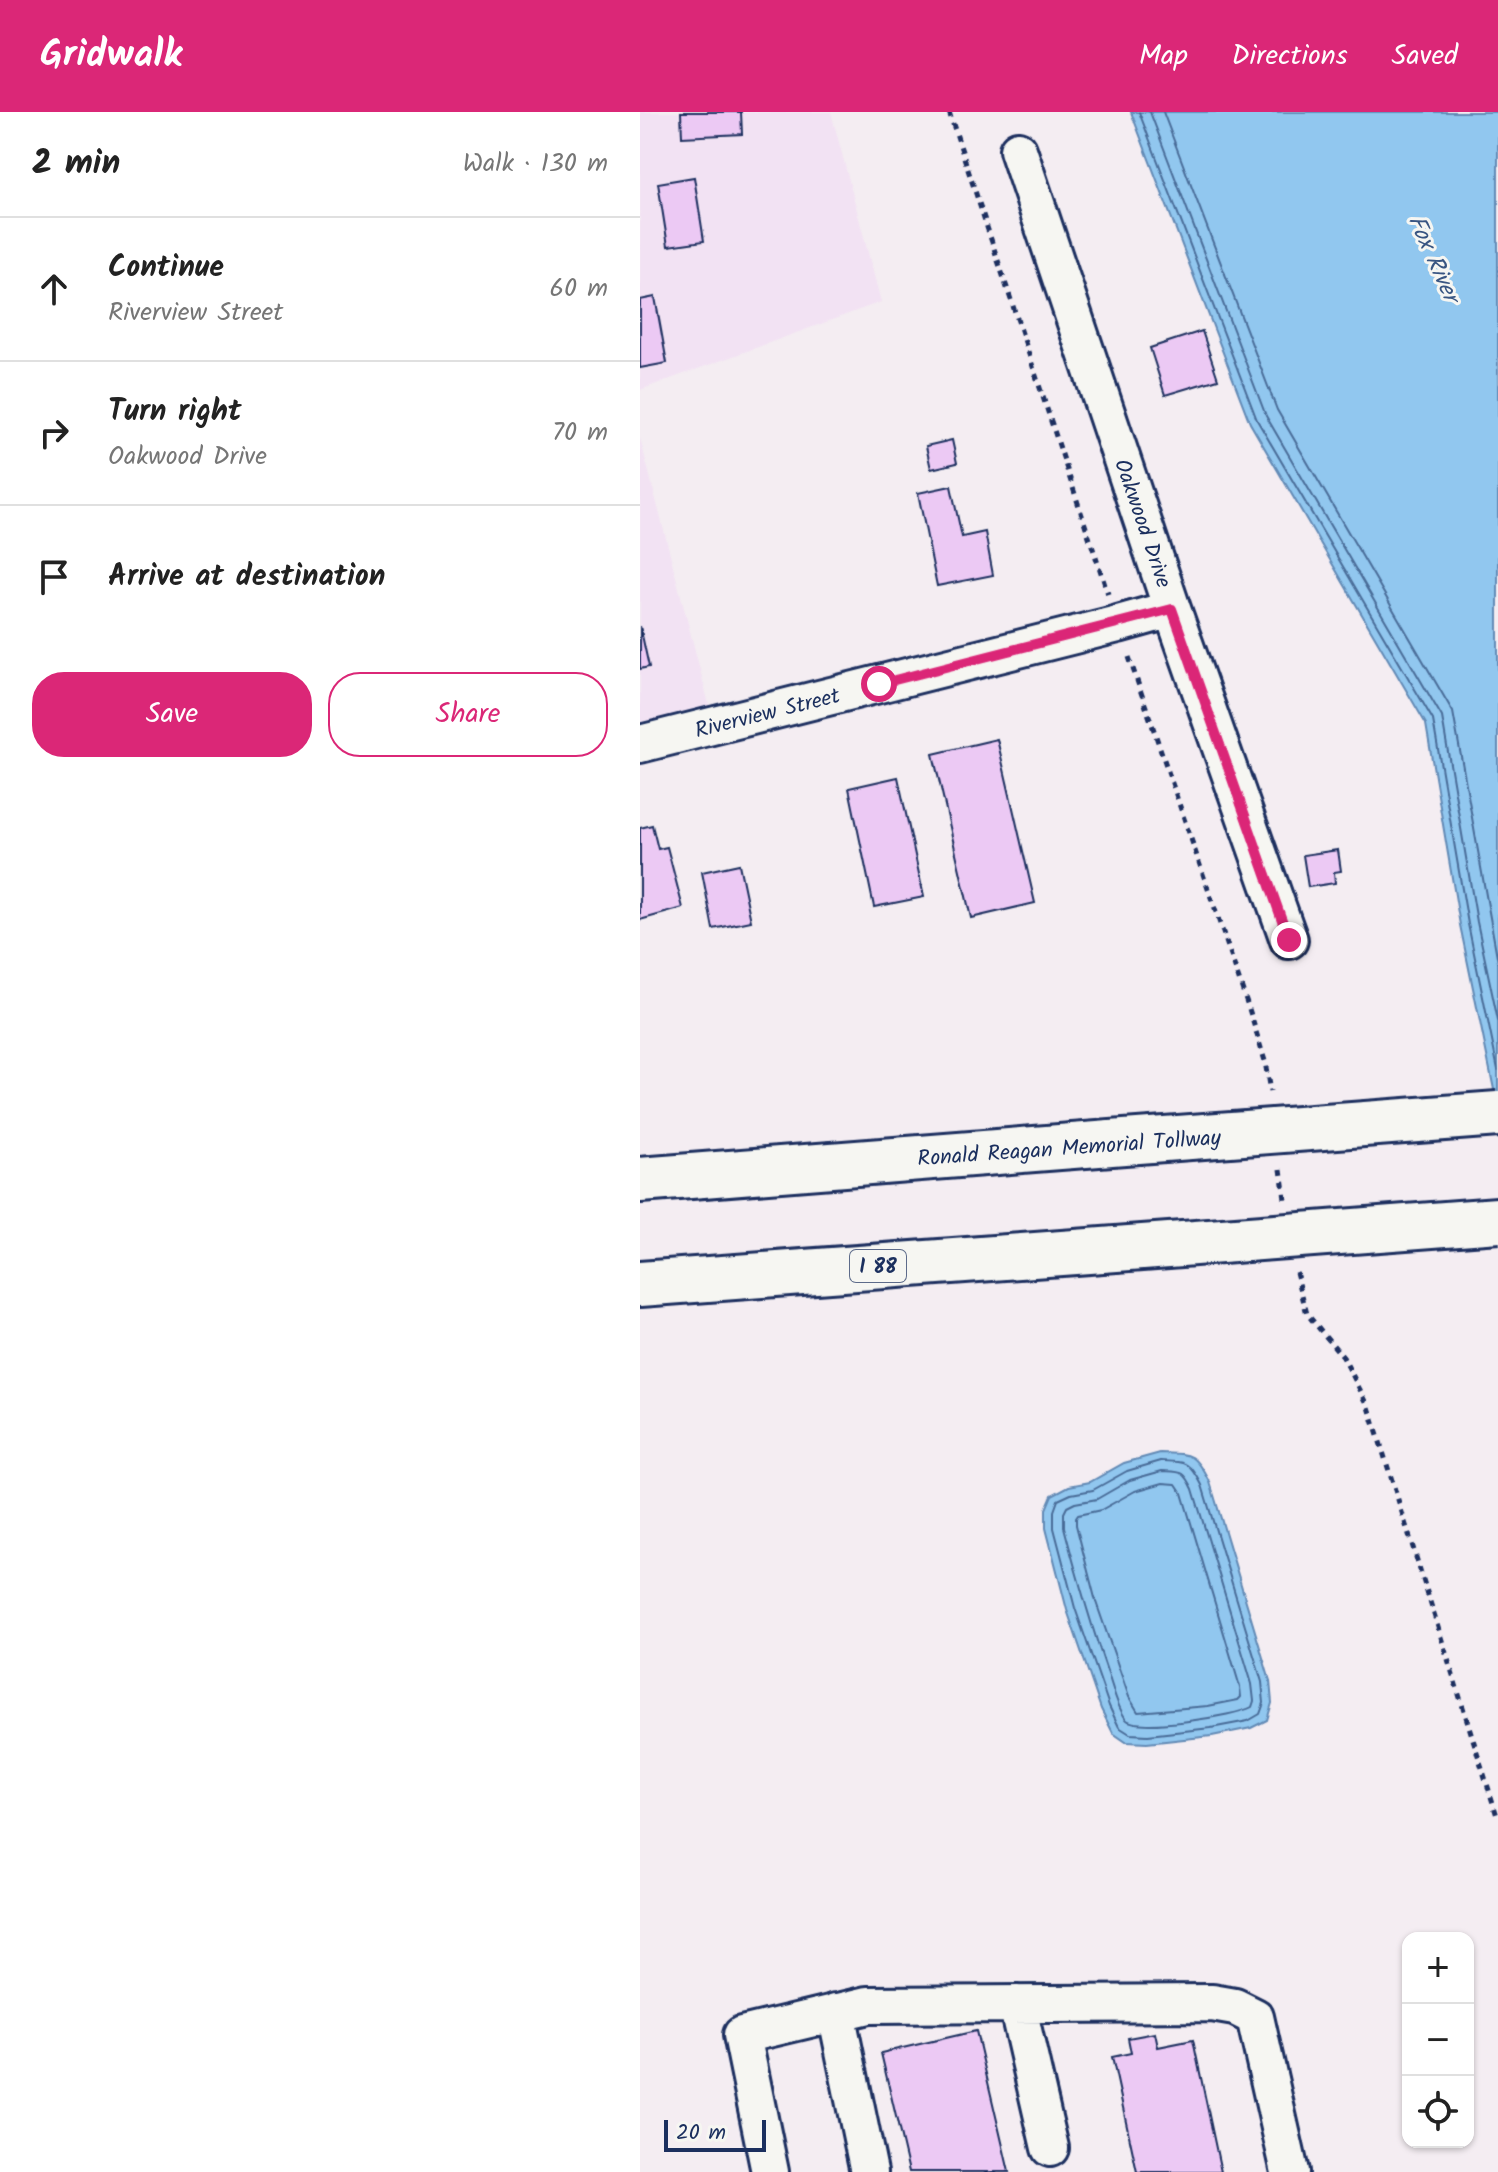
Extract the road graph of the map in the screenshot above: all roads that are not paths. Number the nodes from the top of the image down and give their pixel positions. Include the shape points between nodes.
1 (1018, 150) dead end
2 (1172, 609) junction
3 (640, 744) edge
4 (1289, 940) dead end
5 (1498, 1114) edge
6 (640, 1180) edge
7 (1498, 1220) edge
8 (640, 1284) edge
9 (1017, 2004) junction
10 (836, 2012) junction
11 (1050, 2148) dead end
12 (770, 2172) edge
13 (869, 2172) edge
14 (1290, 2172) edge

1 - 2 street, Oakwood Drive
2 - 3 street, Riverview Street
2 - 4 street, Oakwood Drive
5 - 6 highway, Ronald Reagan Memorial Tollway, bridge
7 - 8 highway, I 88, bridge
9 - 10 street via 868,2005
9 - 11 street
9 - 14 street via 1212,2003 1255,2017
10 - 12 street via 742,2035
10 - 13 street

